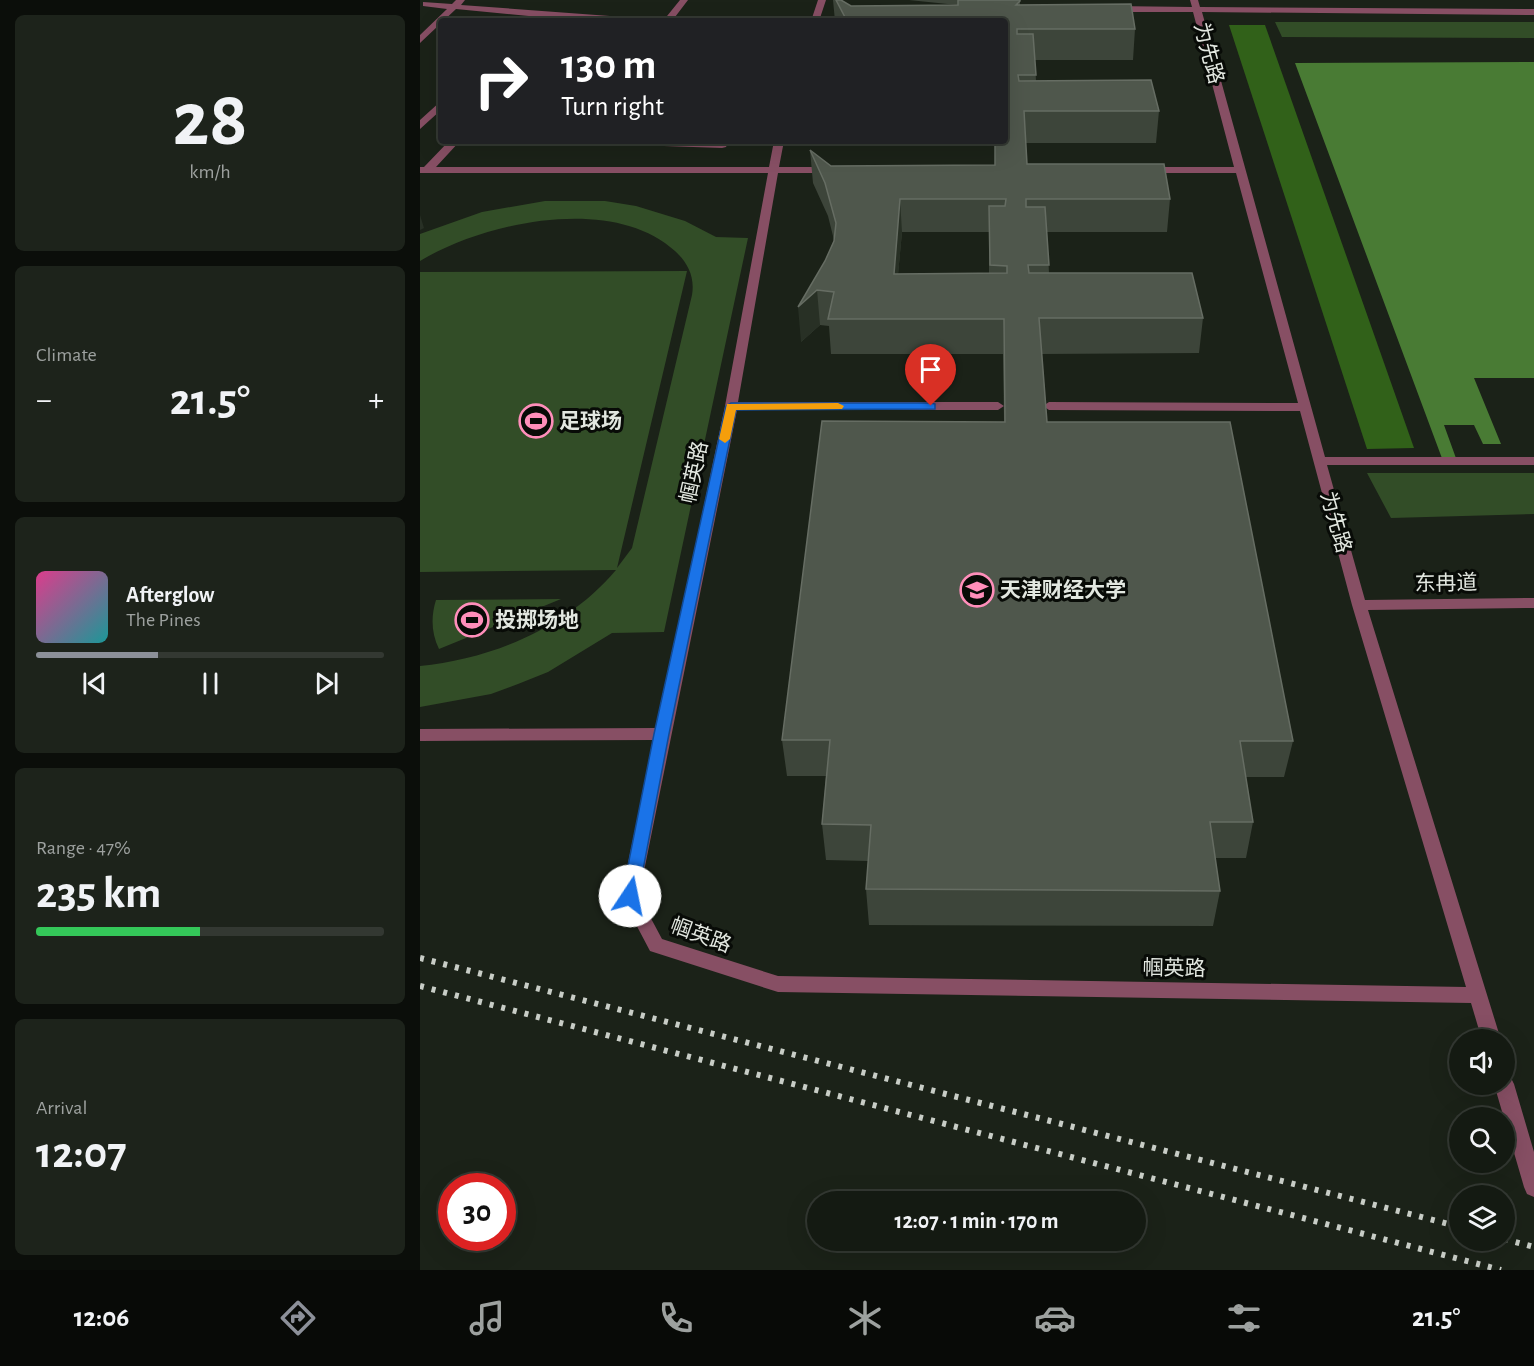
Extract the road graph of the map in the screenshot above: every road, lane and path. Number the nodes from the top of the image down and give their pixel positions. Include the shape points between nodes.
1 (522, 0) edge
2 (684, 0) edge
3 (822, 0) edge
4 (459, 3) edge
5 (425, 4) edge
6 (1196, 4) edge
7 (1096, 9) edge
8 (511, 11) junction
9 (1534, 12) edge
10 (527, 13) junction
11 (443, 18) edge
12 (523, 18) edge
13 (559, 18) edge
14 (669, 18) edge
15 (816, 18) edge
16 (438, 23) edge
17 (420, 40) edge
18 (438, 107) edge
19 (420, 126) edge
20 (452, 144) edge
21 (693, 144) edge
22 (722, 144) edge
23 (778, 144) edge
24 (424, 170) edge
25 (773, 170) junction
26 (842, 170) edge
27 (1136, 170) edge
28 (1241, 170) junction
29 (731, 406) junction
30 (998, 406) dead end
31 (1049, 406) dead end
32 (1303, 406) junction
33 (1319, 461) junction
34 (1534, 461) edge
35 (1534, 603) edge
36 (1359, 605) junction
37 (662, 734) junction
38 (420, 735) edge
39 (1479, 995) junction
40 (1489, 1029) edge
41 (1507, 1095) edge
42 (1534, 1187) edge

1 - 8 street
2 - 14 street
3 - 15 street
4 - 5 street
4 - 8 street
4 - 11 street
6 - 7 street
6 - 9 street
6 - 28 street, 为先路
8 - 10 street
10 - 12 street
10 - 13 street
16 - 17 street
18 - 19 street
20 - 24 street
21 - 22 street
23 - 25 street, 帼英路
24 - 25 street
25 - 26 street
25 - 29 street, 帼英路
27 - 28 street
28 - 32 street, 为先路
29 - 30 street
29 - 37 street, 帼英路
31 - 32 street
32 - 33 street, 为先路
33 - 34 street
33 - 36 street, 为先路
35 - 36 street, 东冉道
36 - 39 street, 为先路
37 - 38 street
37 - 39 street, 帼英路 via 630,896 656,945 667,949 778,984
39 - 40 street, 为先路
41 - 42 street

